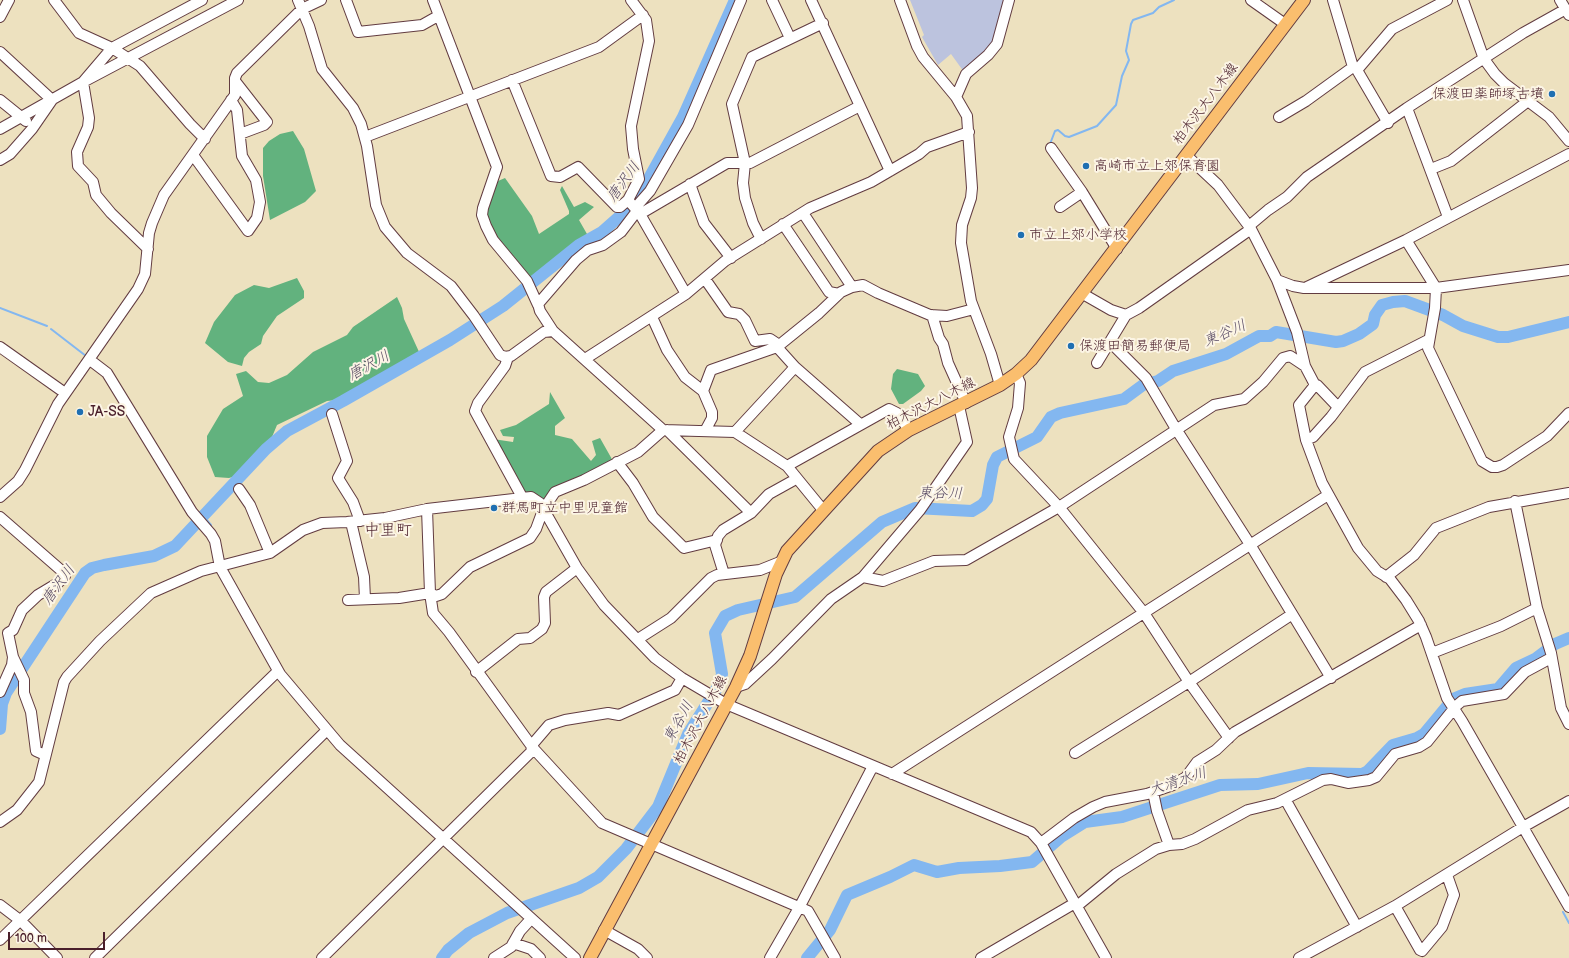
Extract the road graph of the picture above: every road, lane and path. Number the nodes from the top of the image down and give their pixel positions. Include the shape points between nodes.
1 (8, 0) edge
2 (54, 0) edge
3 (238, 0) edge
4 (321, 0) edge
5 (346, 0) edge
6 (433, 0) edge
7 (631, 0) edge
8 (741, 0) edge
9 (772, 0) edge
10 (811, 0) edge
11 (900, 0) edge
12 (1009, 0) edge
13 (1250, 0) edge
14 (1304, 0) edge
15 (1333, 0) edge
16 (1447, 0) edge
17 (1464, 0) edge
18 (198, 2) edge
19 (300, 4) edge
20 (1565, 8) edge
21 (643, 15) junction
22 (207, 16) junction
23 (438, 16) junction
24 (0, 17) edge
25 (823, 23) junction
26 (1285, 24) junction
27 (790, 38) junction
28 (112, 48) junction
29 (0, 52) edge
30 (128, 58) junction
31 (1484, 59) junction
32 (1355, 68) junction
33 (512, 80) junction
34 (235, 81) junction
35 (83, 82) junction
36 (469, 97) junction
37 (956, 97) junction
38 (0, 100) edge
39 (52, 100) junction
40 (231, 100) junction
41 (1528, 101) junction
42 (860, 106) junction
43 (1407, 108) junction
44 (1279, 116) dead end
45 (23, 118) junction
46 (1388, 123) junction
47 (32, 128) junction
48 (0, 129) edge
49 (969, 132) junction
50 (240, 134) junction
51 (365, 137) junction
52 (205, 139) junction
53 (1569, 140) edge
54 (1051, 148) dead end
55 (1569, 154) edge
56 (193, 155) junction
57 (1186, 156) junction
58 (0, 160) edge
59 (745, 163) junction
60 (1431, 169) junction
61 (890, 171) junction
62 (690, 184) junction
63 (1082, 192) junction
64 (634, 207) junction
65 (1060, 207) dead end
66 (802, 212) junction
67 (1448, 217) junction
68 (783, 224) junction
69 (1249, 229) junction
70 (761, 239) junction
71 (1406, 240) junction
72 (148, 249) junction
73 (1116, 249) junction
74 (731, 258) junction
75 (1569, 270) edge
76 (705, 279) junction
77 (1277, 280) junction
78 (852, 287) junction
79 (1304, 288) junction
80 (1436, 288) junction
81 (686, 294) junction
82 (839, 294) junction
83 (1083, 294) junction
84 (538, 305) junction
85 (974, 309) junction
86 (932, 315) junction
87 (1126, 315) junction
88 (652, 317) junction
89 (553, 331) junction
90 (1428, 340) junction
91 (1110, 342) junction
92 (778, 346) junction
93 (0, 347) edge
94 (508, 357) junction
95 (585, 359) junction
96 (90, 360) junction
97 (1097, 362) dead end
98 (1305, 366) junction
99 (795, 367) junction
100 (1016, 374) junction
101 (1000, 385) junction
102 (1315, 385) junction
103 (703, 391) junction
104 (65, 394) junction
105 (963, 404) junction
106 (1338, 407) junction
107 (1569, 413) edge
108 (332, 414) dead end
109 (860, 424) junction
110 (1176, 429) junction
111 (665, 430) junction
112 (909, 430) junction
113 (705, 431) junction
114 (735, 432) junction
115 (1306, 440) junction
116 (617, 462) junction
117 (787, 466) junction
118 (796, 479) junction
119 (239, 489) dead end
120 (1569, 493) edge
121 (1328, 495) junction
122 (0, 497) edge
123 (522, 497) junction
124 (1515, 501) junction
125 (1059, 507) junction
126 (427, 509) junction
127 (543, 510) junction
128 (823, 510) junction
129 (751, 513) junction
130 (0, 517) edge
131 (356, 521) junction
132 (717, 540) junction
133 (1251, 546) junction
134 (270, 553) junction
135 (780, 562) junction
136 (220, 567) junction
137 (577, 568) junction
138 (724, 574) junction
139 (1386, 576) junction
140 (862, 577) junction
141 (430, 593) junction
142 (365, 599) junction
143 (348, 600) dead end
144 (1537, 608) junction
145 (1144, 613) junction
146 (1291, 615) junction
147 (1421, 625) junction
148 (0, 626) edge
149 (8, 633) junction
150 (638, 639) junction
151 (1432, 653) junction
152 (13, 657) junction
153 (1551, 658) junction
154 (278, 670) junction
155 (476, 672) junction
156 (682, 678) junction
157 (1331, 678) junction
158 (1189, 682) junction
159 (736, 687) junction
160 (0, 692) edge
161 (722, 702) junction
162 (1451, 704) junction
163 (1569, 724) edge
164 (327, 730) junction
165 (1229, 738) junction
166 (533, 748) junction
167 (1075, 753) dead end
168 (45, 755) junction
169 (873, 766) junction
170 (892, 774) junction
171 (1153, 792) junction
172 (1285, 799) junction
173 (1569, 802) edge
174 (0, 822) edge
175 (1523, 827) junction
176 (444, 838) junction
177 (652, 844) junction
178 (1042, 844) junction
179 (1169, 845) junction
180 (1447, 875) junction
181 (0, 905) edge
182 (1076, 905) junction
183 (800, 906) junction
184 (1395, 906) junction
185 (1569, 907) edge
186 (530, 917) junction
187 (21, 921) junction
188 (1357, 928) junction
189 (604, 930) junction
190 (0, 940) edge
191 (513, 943) junction
192 (57, 958) edge
193 (95, 958) edge
194 (322, 958) edge
195 (494, 958) edge
196 (540, 958) edge
197 (575, 958) edge
198 (590, 958) edge
199 (647, 958) edge
200 (770, 958) edge
201 (834, 958) edge
202 (981, 958) edge
203 (1106, 958) edge
204 (1299, 958) edge

1 - 24 street
2 - 28 street via 79,33
3 - 22 street
4 - 19 street
5 - 23 street via 358,32 422,25
6 - 23 street
7 - 21 street
8 - 64 street via 688,125 650,191
9 - 27 street
10 - 25 street
11 - 37 street via 923,57
12 - 37 street via 997,44 992,52 966,74
13 - 26 street
14 - 26 main road, 柏木沢大八木線
15 - 32 street
16 - 32 street via 1392,29
17 - 31 street
18 - 22 street
18 - 28 street
19 - 34 street via 237,73
19 - 51 street via 319,63 356,114
20 - 31 street
21 - 33 street via 599,47
21 - 64 street via 648,25 649,41 631,126 639,179
22 - 30 street
23 - 36 street
25 - 27 street
25 - 42 street
26 - 57 main road, 柏木沢大八木線
27 - 59 street via 752,57 734,96 733,113
28 - 30 street
28 - 35 street
29 - 39 street
30 - 35 street
30 - 52 street via 145,71
31 - 41 street via 1504,83
31 - 43 street
32 - 44 street
32 - 46 street
33 - 36 street
33 - 64 street via 552,176 560,177 578,168 617,207
34 - 40 street via 236,90
34 - 50 street via 267,122
35 - 39 street
35 - 72 street via 89,118 88,127 77,152 78,166 93,182 96,195 111,213
36 - 51 street
36 - 84 street via 497,167 482,215 493,240 527,281
37 - 49 street via 967,116
38 - 45 street
39 - 45 street
39 - 47 street
40 - 50 street via 237,110
40 - 52 street
41 - 53 street via 1549,117
41 - 60 street via 1451,161
42 - 59 street via 750,163
42 - 61 street
43 - 46 street
43 - 60 street
45 - 47 street
45 - 48 street
46 - 69 street via 1307,177
47 - 58 street via 10,154
49 - 61 street via 927,147
49 - 85 street via 972,198 962,225 960,243 968,291
50 - 56 street via 242,156 256,180 260,202 257,218 248,231
51 - 94 street via 376,205 385,227 407,254 451,286 500,354
52 - 56 street
54 - 63 street
55 - 67 street
56 - 72 street via 164,195 152,222
57 - 69 street via 1218,185
57 - 73 main road, 柏木沢大八木線
59 - 62 street via 726,163
59 - 70 street via 745,198
60 - 67 street
61 - 66 street
62 - 64 street
62 - 74 street via 704,223
63 - 65 street
63 - 73 street
64 - 81 street
64 - 84 street via 621,232 603,245 588,250 576,260
66 - 68 street
66 - 78 street
67 - 71 street
68 - 70 street
68 - 82 street via 829,292
69 - 77 street
69 - 87 street
70 - 74 street
71 - 79 street
71 - 80 street
72 - 96 street via 145,274 138,289
73 - 83 main road, 柏木沢大八木線
74 - 76 street
75 - 80 street
76 - 81 street
76 - 92 street via 728,312 739,314 745,320 756,341 770,339
77 - 79 street
77 - 98 street via 1297,332
78 - 82 street
78 - 86 street via 863,285
79 - 80 street
80 - 90 street via 1435,308
81 - 88 street
82 - 92 street
83 - 87 street via 1111,310
83 - 100 main road, 柏木沢大八木線 via 1031,360
84 - 89 street
85 - 86 street via 947,316
85 - 101 street
86 - 105 street
87 - 91 street
88 - 95 street
88 - 103 street via 667,350 685,377
89 - 94 street via 544,332
89 - 95 street
90 - 106 street via 1365,372
90 - 107 street via 1428,348 1461,421 1486,465 1503,465 1547,436
91 - 97 street
91 - 110 street via 1146,378
92 - 99 street
92 - 103 street via 710,370
93 - 104 street
94 - 123 street via 505,366 475,411
95 - 111 street
96 - 104 street
96 - 136 street via 107,373 196,516 215,540
98 - 102 street
98 - 110 street via 1290,356 1283,358 1263,382 1244,399 1214,405
99 - 109 street
99 - 114 street
100 - 101 main road, 柏木沢大八木線
100 - 125 street via 1020,383 1020,393 1009,438 1012,455
101 - 105 main road, 柏木沢大八木線
102 - 106 street
102 - 115 street via 1299,405
103 - 113 street via 712,412 712,418
104 - 122 street via 25,470 18,481
105 - 112 main road, 柏木沢大八木線
105 - 140 street via 966,442 920,510
106 - 115 street via 1313,436
108 - 131 street via 347,461 338,478 353,502
109 - 112 street via 889,409 897,413
109 - 117 street
110 - 125 street
110 - 133 street
111 - 113 street
111 - 116 street via 642,450
111 - 129 street
112 - 128 main road, 柏木沢大八木線 via 871,457
113 - 114 street
114 - 117 street
115 - 121 street
116 - 127 street via 555,492
116 - 132 street via 633,482 652,517 684,548
117 - 118 street
118 - 128 street
118 - 129 street via 769,494
119 - 134 street via 250,505
120 - 124 street
121 - 133 street
121 - 139 street via 1358,548 1377,571
123 - 126 street
123 - 127 street via 535,499
124 - 139 street via 1489,507 1436,528 1414,555
124 - 144 street
125 - 140 street via 966,560 934,561 883,581
125 - 145 street
126 - 131 street
126 - 141 street
127 - 137 street
127 - 141 street via 530,538 470,567 442,594 436,596
128 - 135 main road, 柏木沢大八木線 via 795,540
129 - 132 street via 724,530
130 - 149 street via 64,572 65,576 22,610 13,630
131 - 134 street via 316,524
131 - 142 street
132 - 138 street via 715,544
133 - 145 street
133 - 146 street
134 - 136 street
135 - 138 street via 760,570
135 - 159 main road, 柏木沢大八木線 via 750,656
136 - 154 street
136 - 168 street via 201,571 151,593 73,670 64,682
137 - 150 street via 604,605
137 - 155 street via 546,592 545,623 542,629 530,638 518,639
138 - 150 street via 711,578 671,618
139 - 147 street via 1406,600
140 - 159 street via 831,599 766,664 744,684
141 - 142 street via 399,598
141 - 155 street via 433,613
142 - 143 street
144 - 151 street via 1501,626
144 - 153 street
145 - 158 street
145 - 170 street
146 - 157 street
146 - 158 street
147 - 151 street
147 - 157 street
148 - 149 street
149 - 152 street
150 - 156 street via 655,658
151 - 162 street
152 - 160 street
152 - 168 street via 24,680 24,693 31,712 36,751
153 - 162 street via 1525,672 1504,694
153 - 163 street via 1561,708
154 - 164 street
154 - 187 street
155 - 166 street
156 - 161 street
156 - 166 street via 674,690 619,715 608,713 549,725
157 - 165 street via 1284,703
158 - 165 street
158 - 167 street
159 - 161 main road, 柏木沢大八木線
161 - 169 street
161 - 177 main road, 柏木沢大八木線
162 - 172 street via 1427,742 1395,754 1376,777 1348,783 1323,780
162 - 175 street
164 - 176 street
164 - 193 street
165 - 171 street via 1197,762 1186,777 1173,786
166 - 176 street
166 - 177 street via 602,823
168 - 174 street via 40,779 35,788 17,810
169 - 170 street
169 - 183 street
170 - 178 street via 1028,830
171 - 178 street via 1092,807
171 - 179 street
172 - 179 street via 1248,810 1189,841
172 - 188 street
173 - 175 street
175 - 180 street
175 - 185 street
176 - 186 street
176 - 194 street
177 - 183 street
177 - 189 main road, 柏木沢大八木線
178 - 182 street
179 - 182 street via 1142,857
180 - 184 street
180 - 184 street via 1454,895 1442,927 1422,951
181 - 187 street
182 - 202 street
182 - 203 street
183 - 200 street
183 - 201 street via 808,911
184 - 188 street
186 - 191 street
186 - 197 street
187 - 190 street
187 - 192 street
188 - 204 street
189 - 198 main road, 柏木沢大八木線
189 - 199 street via 640,951
191 - 195 street via 508,951
191 - 196 street via 531,949

